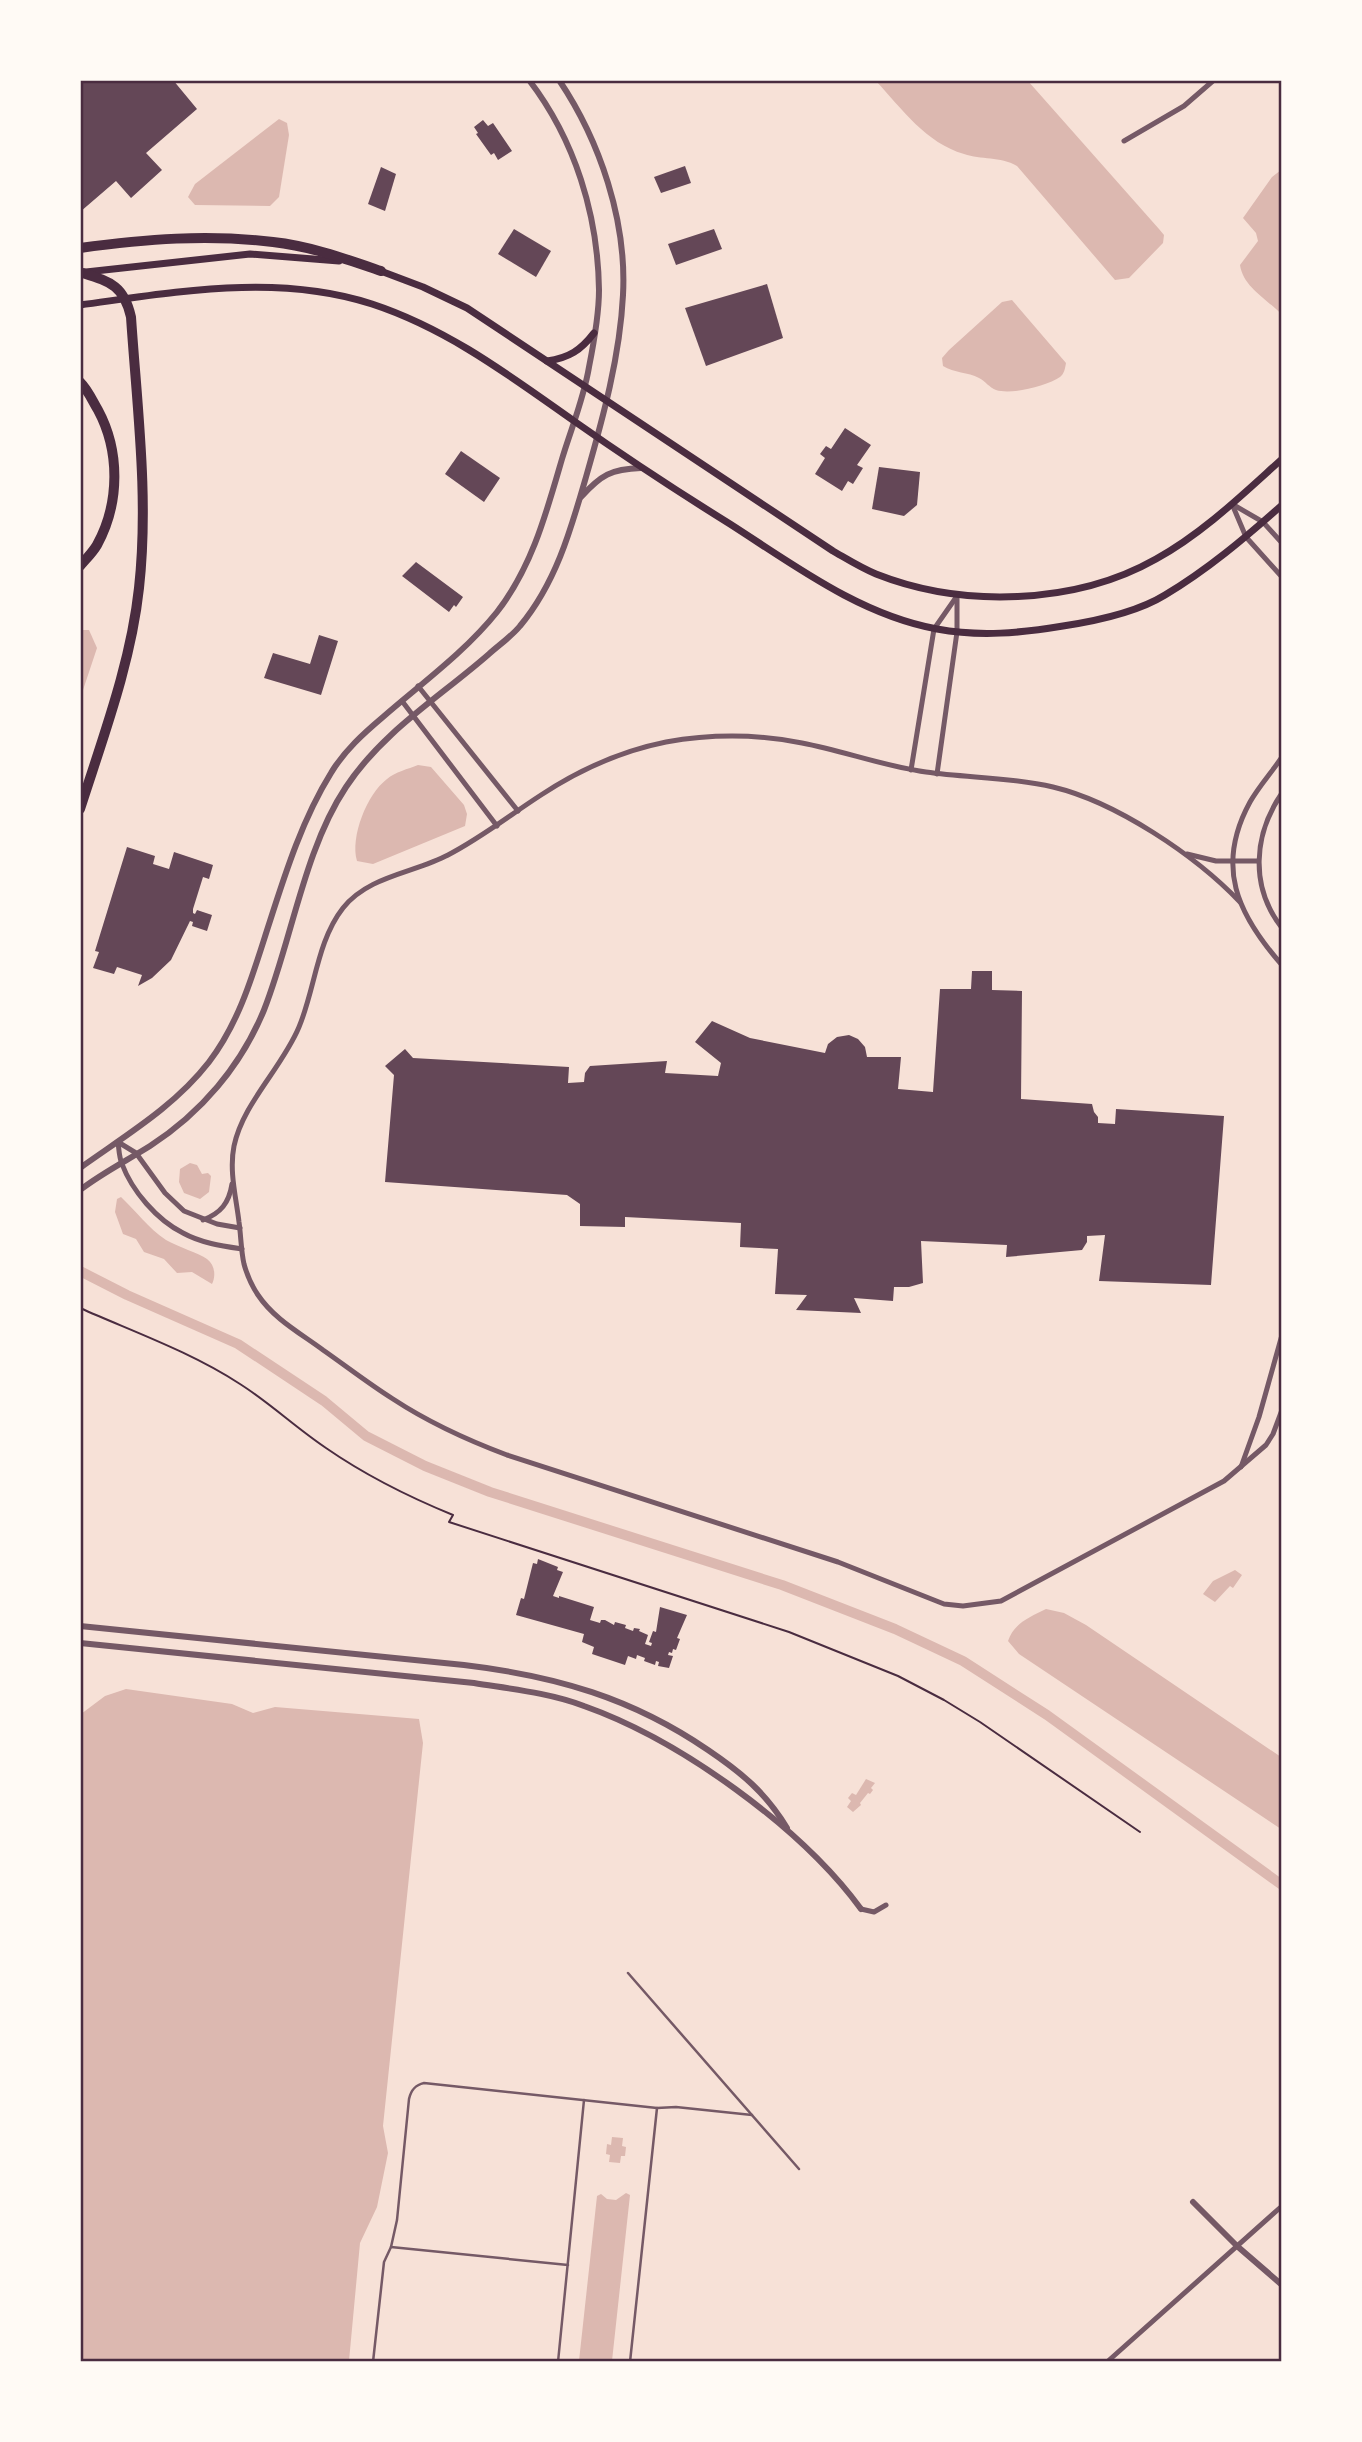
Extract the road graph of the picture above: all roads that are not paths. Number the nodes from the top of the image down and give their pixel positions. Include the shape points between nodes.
1 (528, 80) edge
2 (559, 80) edge
3 (1213, 80) edge
4 (1124, 141) dead end
5 (80, 248) edge
6 (381, 271) junction
7 (82, 273) edge
8 (127, 299) junction
9 (80, 305) edge
10 (594, 332) junction
11 (547, 361) junction
12 (80, 382) edge
13 (584, 387) junction
14 (605, 401) junction
15 (574, 421) junction
16 (597, 437) junction
17 (1282, 459) edge
18 (641, 468) junction
19 (580, 499) junction
20 (1232, 504) junction
21 (1282, 505) edge
22 (1263, 522) junction
23 (1245, 537) junction
24 (1282, 543) edge
25 (80, 566) edge
26 (1282, 577) edge
27 (957, 596) junction
28 (934, 629) junction
29 (957, 632) junction
30 (418, 686) junction
31 (402, 701) junction
32 (431, 702) junction
33 (413, 715) junction
34 (1282, 757) edge
35 (911, 770) junction
36 (937, 774) junction
37 (1282, 793) edge
38 (80, 809) edge
39 (518, 811) junction
40 (496, 826) junction
41 (1175, 848) junction
42 (1233, 861) junction
43 (1258, 861) junction
44 (1240, 902) junction
45 (1282, 928) edge
46 (1282, 965) edge
47 (118, 1142) junction
48 (136, 1153) junction
49 (121, 1162) junction
50 (80, 1168) edge
51 (233, 1177) junction
52 (80, 1190) edge
53 (203, 1220) junction
54 (240, 1228) junction
55 (242, 1249) junction
56 (1282, 1335) edge
57 (1282, 1410) edge
58 (1241, 1467) junction
59 (80, 1626) edge
60 (80, 1643) edge
61 (790, 1833) junction
62 (886, 1905) dead end
63 (861, 1909) joint
64 (628, 1973) dead end
65 (584, 2100) junction
66 (657, 2108) junction
67 (752, 2115) junction
68 (799, 2169) dead end
69 (1194, 2202) dead end
70 (1282, 2206) edge
71 (1237, 2246) junction
72 (391, 2247) junction
73 (568, 2265) junction
74 (1282, 2285) edge
75 (373, 2361) edge
76 (558, 2361) edge
77 (630, 2361) edge
78 (1107, 2361) edge

1 - 10 street via 556,120 584,190 597,256
2 - 14 street via 577,108 616,218 623,293 619,341
3 - 4 street via 1184,106
5 - 6 highway via 205,236 275,242
6 - 7 main road via 336,260 250,254
6 - 11 main road via 467,308
7 - 8 highway via 102,279
8 - 9 main road
8 - 15 main road via 237,287 328,293 370,303 452,338
8 - 38 highway via 142,491 139,591 117,690
10 - 11 main road via 572,355
10 - 13 street
11 - 13 main road
12 - 25 highway via 106,425 114,458 108,519 97,546
13 - 14 main road
13 - 15 street
14 - 16 street
14 - 27 main road via 833,551 875,574
15 - 16 main road
15 - 30 street via 539,536 519,579 467,646
16 - 18 main road
16 - 19 street
17 - 20 main road
18 - 19 street via 610,472
18 - 28 main road via 820,583 852,600
19 - 32 street via 550,582 526,619
20 - 22 street
20 - 23 street
20 - 27 main road via 1155,560 1116,576 1034,596
21 - 22 main road
22 - 23 main road
22 - 24 street
23 - 26 street
23 - 29 main road via 1163,597 1132,609 1088,622 1001,635
27 - 28 street
27 - 29 street
28 - 29 main road
28 - 35 street
29 - 36 street
30 - 31 street
30 - 32 street
31 - 33 street
31 - 47 street via 360,737 333,769 312,806 243,1002 221,1044 175,1099
32 - 33 street
32 - 39 street
33 - 40 street
33 - 48 street via 361,766 326,824 267,1001 238,1060 188,1117
34 - 42 street via 1246,810
35 - 36 street
35 - 39 street via 768,737 694,738 638,749 591,766
36 - 41 street via 1055,787 1116,812
37 - 43 street via 1266,820
39 - 40 street
40 - 51 street via 446,856 363,889 339,913 299,1027 239,1130
41 - 42 street via 1205,859
41 - 44 street
42 - 43 street
42 - 44 street
43 - 45 street via 1266,902
44 - 46 street via 1255,934
47 - 48 street
47 - 49 street
47 - 50 street
48 - 49 street
48 - 53 street via 174,1203
49 - 52 street
49 - 55 street via 150,1206 170,1226 199,1240
51 - 53 street via 228,1202
51 - 54 street
53 - 54 street
54 - 55 street
55 - 58 street via 260,1299 284,1322 435,1424 478,1444 838,1562 944,1604 981,1605 1020,1592 1224,1481
56 - 58 street
57 - 58 street via 1266,1445
59 - 61 street via 457,1664 571,1684 637,1708 704,1747 754,1784
60 - 61 street via 474,1684 581,1704 677,1749
61 - 63 street
62 - 63 street via 874,1912
64 - 67 lane
65 - 66 lane
65 - 72 lane via 424,2083 413,2089
65 - 73 lane
66 - 67 lane
66 - 77 lane
67 - 68 lane
69 - 71 street
70 - 71 street
71 - 74 street
71 - 78 street
72 - 73 lane
72 - 75 lane via 384,2262
73 - 76 lane

